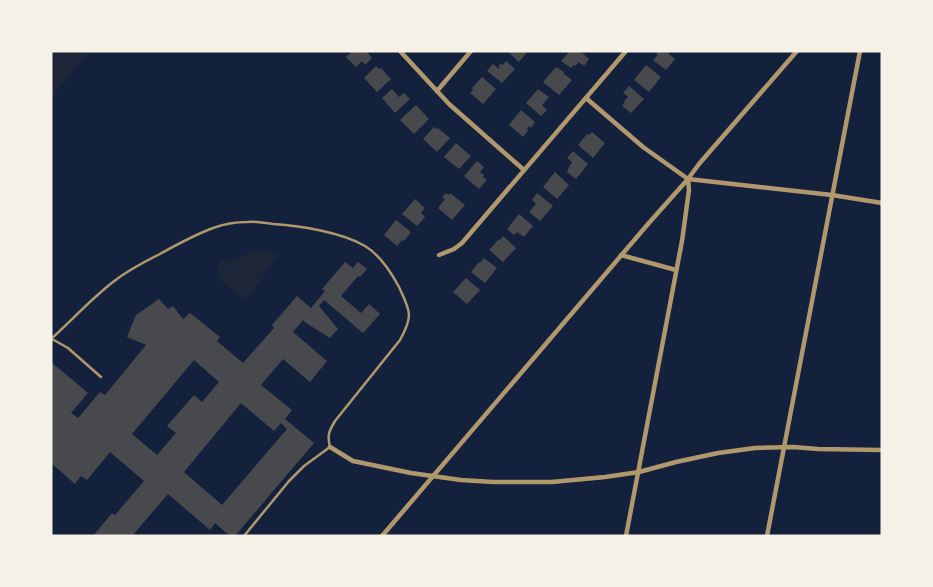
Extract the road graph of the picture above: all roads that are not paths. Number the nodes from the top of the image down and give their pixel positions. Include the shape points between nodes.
1 (400, 51) edge
2 (471, 51) edge
3 (626, 51) edge
4 (797, 51) edge
5 (860, 51) edge
6 (437, 91) junction
7 (586, 98) junction
8 (524, 170) junction
9 (688, 179) junction
10 (832, 195) junction
11 (882, 203) edge
12 (439, 255) dead end
13 (621, 256) junction
14 (676, 270) junction
15 (51, 339) edge
16 (101, 377) dead end
17 (330, 447) junction
18 (784, 447) junction
19 (882, 450) edge
20 (638, 472) junction
21 (432, 477) junction
22 (244, 536) edge
23 (382, 536) edge
24 (626, 536) edge
25 (767, 536) edge

1 - 6 street
2 - 6 street
3 - 7 street
4 - 9 street
5 - 10 street
6 - 8 street
7 - 8 street
7 - 9 street
8 - 12 street via 462,243
9 - 10 street
9 - 13 street
9 - 14 street via 690,190
10 - 11 street
10 - 18 street
13 - 14 street
13 - 21 street
14 - 20 street
15 - 16 lane via 68,348
15 - 17 lane via 130,269 213,228 249,222 315,229 348,239 365,246 384,264 410,312 400,340 335,421 328,438
17 - 21 street via 353,460
17 - 22 lane via 289,481
18 - 19 street
18 - 20 street via 718,453
18 - 25 street
20 - 21 street via 552,482
20 - 24 street
21 - 23 street

